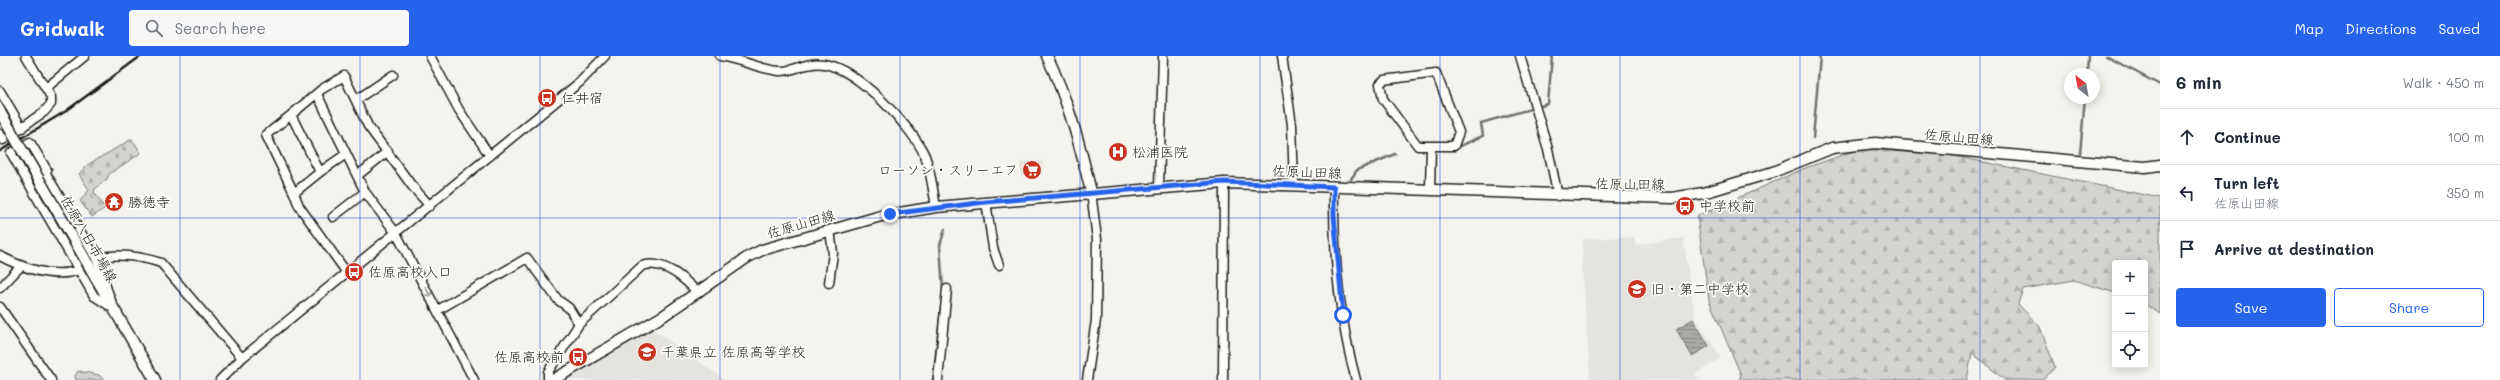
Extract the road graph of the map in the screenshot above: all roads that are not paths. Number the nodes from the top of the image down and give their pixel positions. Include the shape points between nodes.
1 (26, 56) edge
2 (86, 56) edge
3 (430, 56) edge
4 (605, 56) edge
5 (720, 56) edge
6 (1047, 56) edge
7 (1163, 56) edge
8 (1282, 56) edge
9 (1520, 56) edge
10 (393, 75) dead end
11 (46, 88) junction
12 (0, 91) edge
13 (317, 94) junction
14 (356, 100) junction
15 (0, 112) edge
16 (291, 115) junction
17 (22, 128) junction
18 (0, 134) edge
19 (1431, 146) junction
20 (388, 152) junction
21 (346, 154) junction
22 (490, 156) junction
23 (2160, 165) edge
24 (320, 172) junction
25 (357, 176) junction
26 (1224, 182) junction
27 (1294, 186) junction
28 (1159, 187) junction
29 (1334, 187) junction
30 (1430, 189) junction
31 (365, 192) junction
32 (1091, 192) junction
33 (294, 193) junction
34 (1558, 196) junction
35 (986, 202) junction
36 (430, 206) junction
37 (936, 207) junction
38 (333, 217) dead end
39 (830, 230) junction
40 (396, 233) junction
41 (0, 256) edge
42 (96, 258) junction
43 (999, 265) dead end
44 (20, 267) junction
45 (79, 270) junction
46 (347, 273) junction
47 (829, 283) dead end
48 (0, 288) edge
49 (948, 289) dead end
50 (698, 293) junction
51 (0, 307) edge
52 (114, 309) junction
53 (438, 310) junction
54 (578, 324) junction
55 (242, 358) junction
56 (51, 380) edge
57 (155, 380) edge
58 (220, 380) edge
59 (474, 380) edge
60 (548, 380) edge
61 (553, 380) edge
62 (938, 380) edge
63 (1087, 380) edge
64 (1223, 380) edge
65 (1356, 380) edge

1 - 11 street
2 - 11 street
3 - 22 street via 459,110
4 - 22 street via 580,82
5 - 37 street via 780,71 808,63 825,64 858,79 885,104 922,151
6 - 32 main road via 1078,134
7 - 28 street
8 - 27 street via 1292,125
9 - 34 street via 1548,149
10 - 14 street
11 - 17 street via 52,104
12 - 17 street
13 - 14 street via 344,76
13 - 16 street
13 - 21 street
14 - 20 street via 368,126
15 - 52 main road, 佐原八日市場線, bridge
16 - 24 street
16 - 33 street via 266,135
17 - 18 street via 3,140
19 - 19 street via 1418,146 1404,130 1379,90 1384,80 1436,73 1459,132 1454,146
19 - 30 street
20 - 25 street
20 - 36 street
21 - 24 street
21 - 25 street
22 - 36 street
23 - 34 main road, 佐原山田線 via 2145,167 1867,143 1832,148 1773,172 1672,198
24 - 33 street
25 - 31 street
26 - 27 main road, 佐原山田線
26 - 28 main road, 佐原山田線
26 - 64 street
27 - 29 main road, 佐原山田線
28 - 32 main road, 佐原山田線
29 - 30 main road, 佐原山田線
29 - 65 street via 1343,315
30 - 34 main road, 佐原山田線
31 - 38 street
31 - 40 street
32 - 35 main road, 佐原山田線
32 - 63 street via 1097,239 1097,313
33 - 46 street via 307,218
35 - 37 main road, 佐原山田線
35 - 43 street via 993,248
36 - 40 street
37 - 39 main road, 佐原山田線 via 881,216
39 - 47 street via 833,253
39 - 50 main road, 佐原山田線 via 762,250
40 - 46 street
40 -> 53 street
41 - 44 street
42 - 45 street via 30,142 11,153
42 - 52 street
42 - 55 street via 113,255 146,258 161,263
44 - 45 street via 52,273
44 - 48 street
45 - 52 street via 94,296
46 - 55 street
49 - 62 street
50 - 54 street via 679,275 648,264 630,275
50 - 61 main road, 佐原山田線 via 664,316
51 - 56 street
52 - 57 main road, 佐原八日市場線
53 - 54 street via 527,258 558,300 569,308
53 - 59 street via 448,334
54 - 60 street via 548,372
55 - 58 street

